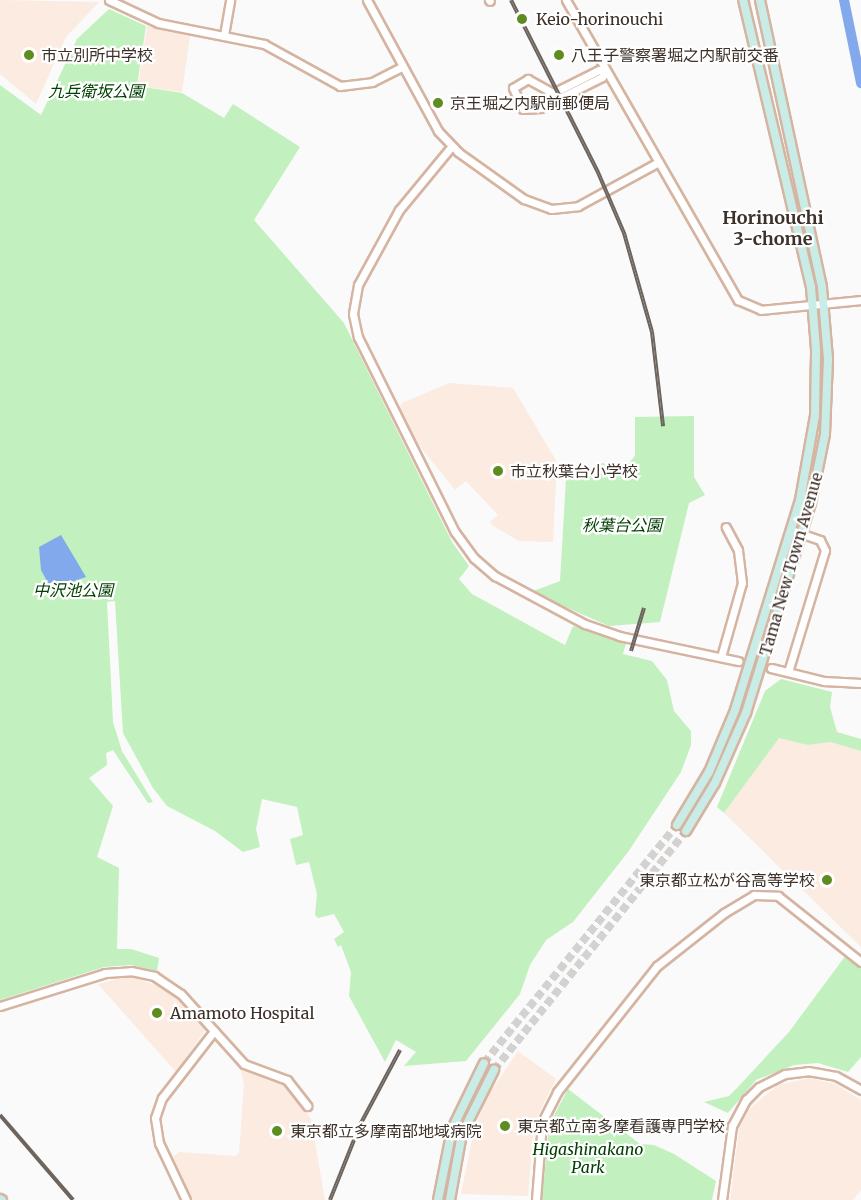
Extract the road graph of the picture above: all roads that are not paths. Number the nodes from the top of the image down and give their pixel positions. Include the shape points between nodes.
1 (109, 0) edge
2 (230, 0) edge
3 (368, 0) edge
4 (566, 0) edge
5 (743, 0) edge
6 (760, 0) edge
7 (225, 35) junction
8 (402, 67) junction
9 (606, 70) junction
10 (553, 93) junction
11 (549, 104) junction
12 (451, 147) junction
13 (657, 163) junction
14 (861, 300) edge
15 (824, 304) junction
16 (813, 305) junction
17 (726, 527) dead end
18 (791, 530) junction
19 (802, 534) junction
20 (721, 657) junction
21 (738, 661) tunnel mouth
22 (771, 668) tunnel mouth
23 (788, 672) junction
24 (861, 683) edge
25 (677, 825) tunnel mouth
26 (686, 831) tunnel mouth
27 (861, 962) edge
28 (0, 1006) edge
29 (214, 1031) junction
30 (484, 1063) tunnel mouth
31 (494, 1070) tunnel mouth
32 (861, 1090) edge
33 (307, 1106) dead end
34 (186, 1200) edge
35 (438, 1200) edge
36 (450, 1200) edge
37 (536, 1200) edge
38 (722, 1200) edge

1 - 7 street via 158,23
2 - 7 street
3 - 8 street
4 - 9 street
5 - 16 main road, Tama New Town Avenue
6 - 15 main road, Tama New Town Avenue
7 - 8 street via 270,47 324,81 340,86 365,85
8 - 12 street via 433,125
9 - 10 street
9 - 11 street via 602,77
9 - 13 street
10 - 11 street
10 - 11 street via 528,79 513,88 523,109
12 - 13 street via 524,199 551,209 583,204
12 - 20 street via 399,210 358,285 353,314 358,337 455,532 474,558 495,576 585,624 619,636
13 - 16 street via 738,300 761,310
14 - 15 street
15 - 16 street
15 - 19 main road, Tama New Town Avenue via 828,359 825,434
16 - 18 main road, Tama New Town Avenue via 817,362 813,434
17 - 20 street via 738,550 742,583
18 - 19 street
18 - 25 main road, Tama New Town Avenue via 727,733 705,780
19 - 23 street via 820,540 825,550
19 - 26 main road, Tama New Town Avenue via 746,713 716,783
20 - 21 street
22 - 23 street
23 - 24 street via 824,681
27 - 37 street via 778,896 754,895 724,913 657,966 556,1092 542,1122
28 - 29 street via 105,973 131,970 154,976 173,987
29 - 33 street via 249,1068 287,1080
29 - 34 street via 162,1098 155,1118 159,1143
30 - 35 main road via 452,1130
31 - 36 main road via 462,1134
32 - 38 street via 837,1076 808,1071 785,1074 759,1088 746,1100 732,1126

